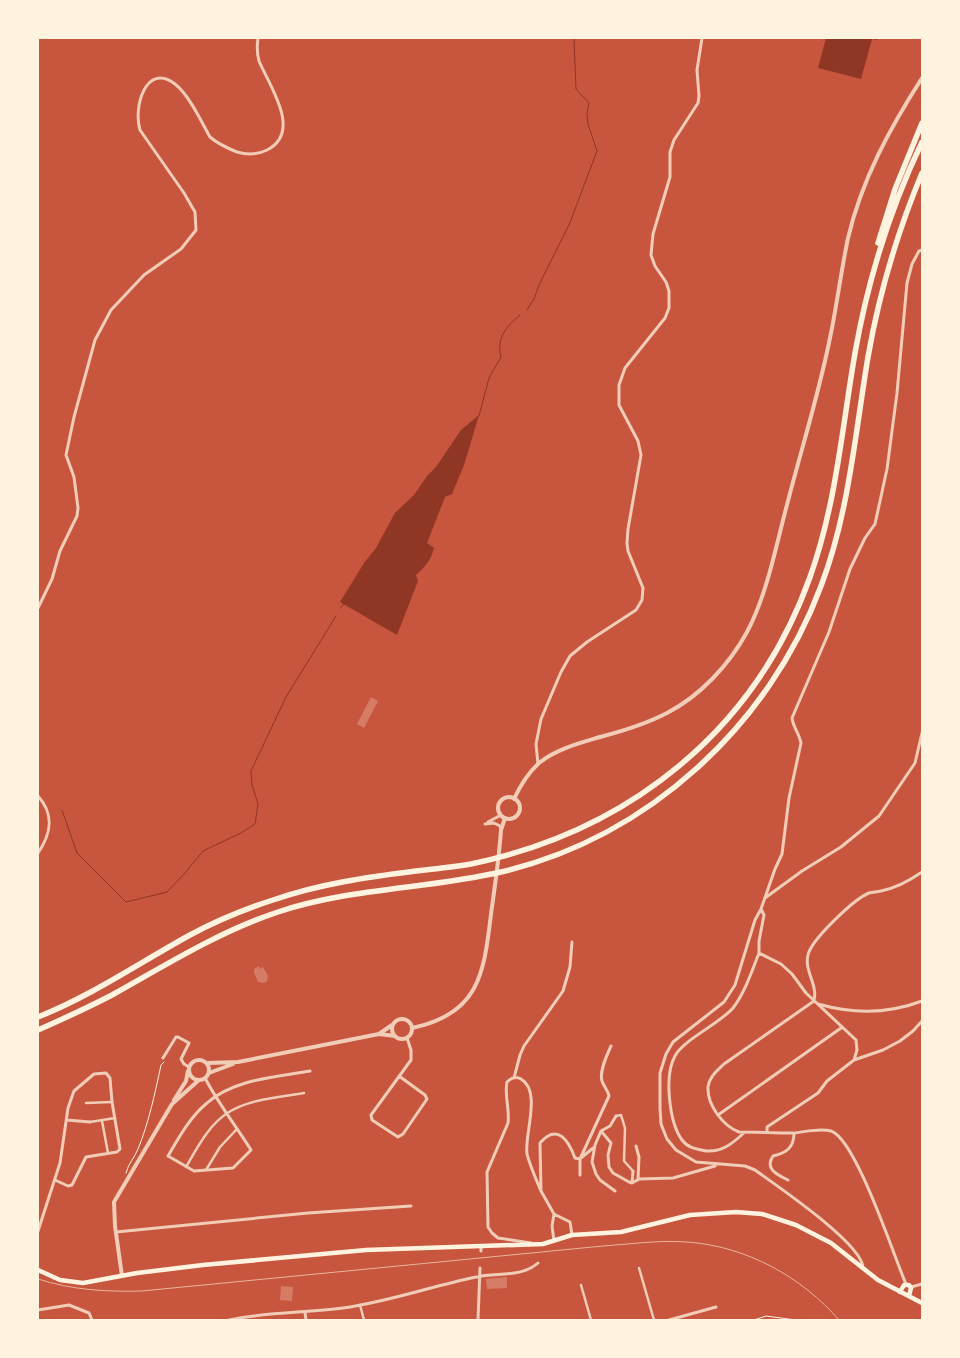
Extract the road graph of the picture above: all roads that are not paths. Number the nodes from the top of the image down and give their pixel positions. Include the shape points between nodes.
1 (258, 38) edge
2 (702, 38) edge
3 (922, 78) edge
4 (922, 123) edge
5 (922, 142) edge
6 (922, 173) edge
7 (922, 250) edge
8 (871, 278) junction
9 (38, 608) edge
10 (922, 733) edge
11 (538, 764) junction
12 (38, 796) edge
13 (514, 799) junction
14 (503, 817) junction
15 (502, 830) junction
16 (38, 853) edge
17 (922, 872) edge
18 (764, 898) junction
19 (761, 909) junction
20 (572, 942) dead end
21 (759, 953) junction
22 (922, 1001) edge
23 (816, 1002) junction
24 (38, 1017) edge
25 (922, 1021) edge
26 (393, 1024) junction
27 (412, 1028) junction
28 (841, 1028) junction
29 (38, 1030) edge
30 (379, 1034) junction
31 (395, 1036) junction
32 (407, 1038) junction
33 (611, 1046) dead end
34 (163, 1058) dead end
35 (854, 1060) junction
36 (238, 1062) junction
37 (208, 1064) junction
38 (189, 1068) junction
39 (310, 1071) dead end
40 (209, 1073) junction
41 (400, 1076) junction
42 (205, 1078) junction
43 (514, 1078) junction
44 (200, 1080) junction
45 (304, 1093) dead end
46 (216, 1096) junction
47 (112, 1102) junction
48 (86, 1103) dead end
49 (172, 1104) junction
50 (227, 1113) junction
51 (718, 1115) junction
52 (616, 1116) joint
53 (115, 1118) junction
54 (67, 1120) junction
55 (102, 1121) junction
56 (90, 1122) joint
57 (237, 1129) junction
58 (601, 1131) junction
59 (745, 1132) junction
60 (767, 1132) junction
61 (794, 1133) junction
62 (595, 1145) junction
63 (636, 1146) dead end
64 (108, 1154) junction
65 (580, 1159) junction
66 (720, 1164) junction
67 (186, 1167) junction
68 (206, 1170) junction
69 (634, 1171) joint
70 (580, 1174) dead end
71 (55, 1180) junction
72 (638, 1180) junction
73 (788, 1180) dead end
74 (632, 1183) junction
75 (541, 1190) junction
76 (615, 1191) dead end
77 (411, 1206) dead end
78 (554, 1214) junction
79 (40, 1215) edge
80 (560, 1217) junction
81 (553, 1220) junction
82 (38, 1231) edge
83 (116, 1232) junction
84 (572, 1235) junction
85 (554, 1240) junction
86 (534, 1245) junction
87 (538, 1263) dead end
88 (480, 1268) dead end
89 (639, 1268) dead end
90 (863, 1268) junction
91 (38, 1270) edge
92 (122, 1276) junction
93 (480, 1276) junction
94 (922, 1284) edge
95 (580, 1285) dead end
96 (909, 1285) junction
97 (900, 1292) junction
98 (908, 1296) junction
99 (922, 1303) edge
100 (360, 1305) junction
101 (716, 1307) dead end
102 (38, 1310) edge
103 (305, 1312) junction
104 (92, 1319) edge
105 (242, 1319) edge
106 (229, 1320) edge
107 (306, 1320) edge
108 (364, 1320) edge
109 (478, 1320) edge
110 (591, 1320) edge
111 (654, 1320) edge
112 (669, 1320) edge

1 - 9 street via 259,59 280,107 284,128 272,148 252,154 241,153 214,141 183,91 167,79 157,80 142,90 137,120 140,130 195,212 196,230 181,249 144,275 110,310 95,340 66,455 74,477 77,516
2 - 11 street via 696,70 699,100 671,147 670,177 652,242 652,260 666,282 669,308 625,368 619,385 619,405 642,455 627,543 643,588 642,600 625,619 570,656 541,719 536,744
3 - 11 street via 885,139 859,199 848,238 818,392 769,577 746,632 708,683 668,713 566,749
4 - 8 highway via 886,214
5 - 8 highway via 892,213
6 - 29 highway via 894,246 881,294 843,511 822,584 781,670 741,725 704,762 639,813 572,848 496,873 323,899 278,912 204,943
7 - 18 street via 912,264 907,283 897,393 876,524 865,538 850,569 829,632 792,718 801,742 782,854
8 - 24 highway via 830,508 809,580 790,625 769,662 730,716 696,751 633,800 566,836 503,857 351,880 273,900 192,934 90,993
10 - 18 street via 915,763 879,816 842,847
11 - 13 street via 525,778
12 - 16 street via 47,810 50,826
13 - 14 street via 501,801 498,808
13 - 14 street via 519,812 514,818
14 - 15 street
14 - 15 street via 484,824 497,824
15 - 27 street via 485,962 476,985 446,1016
17 - 23 street via 907,882 869,893 855,901 809,949 807,965
18 - 19 street
19 - 21 street via 764,915
19 - 66 street via 731,993 673,1042 661,1066 660,1117 667,1139 690,1159
20 - 43 street via 564,991 524,1046
21 - 23 street via 782,964
21 - 59 street via 733,1008 676,1053 670,1072 673,1116 682,1140 690,1147 711,1151 722,1149
22 - 23 street via 902,1008 860,1012 842,1011
23 - 28 street
23 - 51 street via 713,1074 708,1087
25 - 35 street via 914,1031 883,1050
26 - 27 street via 403,1018
26 - 30 street
26 - 31 street
27 - 32 street
28 - 35 street via 856,1040
28 - 51 street
30 - 31 street
30 - 36 street
31 - 32 street
32 - 41 street via 411,1057
33 - 65 street via 602,1074 608,1096
34 - 38 street via 177,1036 189,1043 181,1061
35 - 60 street via 827,1081 818,1093 767,1127
36 - 37 street
36 - 40 street
37 - 38 street via 197,1059
37 - 40 street
38 - 44 street via 192,1077
38 - 49 street via 186,1081
39 - 46 street via 241,1084
40 - 42 street
41 - 41 street via 371,1116 372,1120 398,1137 427,1099
42 - 44 street
42 - 46 street
43 - 75 street via 526,1082 530,1094 527,1154
43 - 86 street via 507,1082 506,1088 508,1123 487,1172 488,1227 498,1238
44 - 49 street
45 - 50 street via 245,1105
46 - 50 street
46 - 67 street via 188,1124 168,1156
47 - 48 street
47 - 53 street
47 - 54 street via 108,1074 94,1074 74,1090
49 - 83 street via 114,1202
50 - 57 street
50 - 67 street via 205,1136
51 - 59 street via 733,1130
52 - 58 street via 610,1126
52 - 69 street via 621,1115 626,1128 624,1161
53 - 55 street
53 - 64 street via 120,1149
54 - 56 street
54 - 71 street
55 - 56 street
55 - 64 street
57 - 68 street via 220,1147
57 - 68 street via 251,1150 233,1168
58 - 62 street
58 - 74 street via 611,1143 608,1167
59 - 60 street
60 - 61 street
61 - 73 street via 788,1151 773,1156 770,1161 770,1168
61 - 96 street via 830,1130 839,1134 854,1158
62 - 65 street
62 - 76 street via 593,1167 600,1180
63 - 72 street
64 - 71 street via 86,1157 72,1185
65 - 70 street
65 - 75 street via 575,1158 566,1138 560,1135 544,1138 539,1148
66 - 72 street via 673,1178
66 - 90 street via 755,1170 836,1231 852,1247
67 - 68 street via 194,1171
69 - 74 street
71 - 79 street
72 - 74 street
75 - 78 street
77 - 83 street
78 - 80 street
78 - 81 street
79 - 82 street
80 - 81 street
80 - 84 street via 570,1222
81 - 85 street
83 - 92 street
84 - 85 main road
84 - 90 main road via 621,1232 710,1213 762,1214 787,1221 820,1237
85 - 86 main road
86 - 92 main road via 366,1250
87 - 93 street via 526,1271
88 - 93 street
89 - 111 street
90 - 97 main road
91 - 92 main road via 60,1280 83,1283
93 - 100 street
93 - 109 street
94 - 96 street
95 - 110 street
96 - 97 main road
96 - 98 main road
97 - 98 main road
98 - 99 main road
100 - 103 street
100 - 108 street
101 - 112 street
102 - 104 street via 69,1305 89,1313
103 - 105 street
103 - 107 street
105 - 106 street

